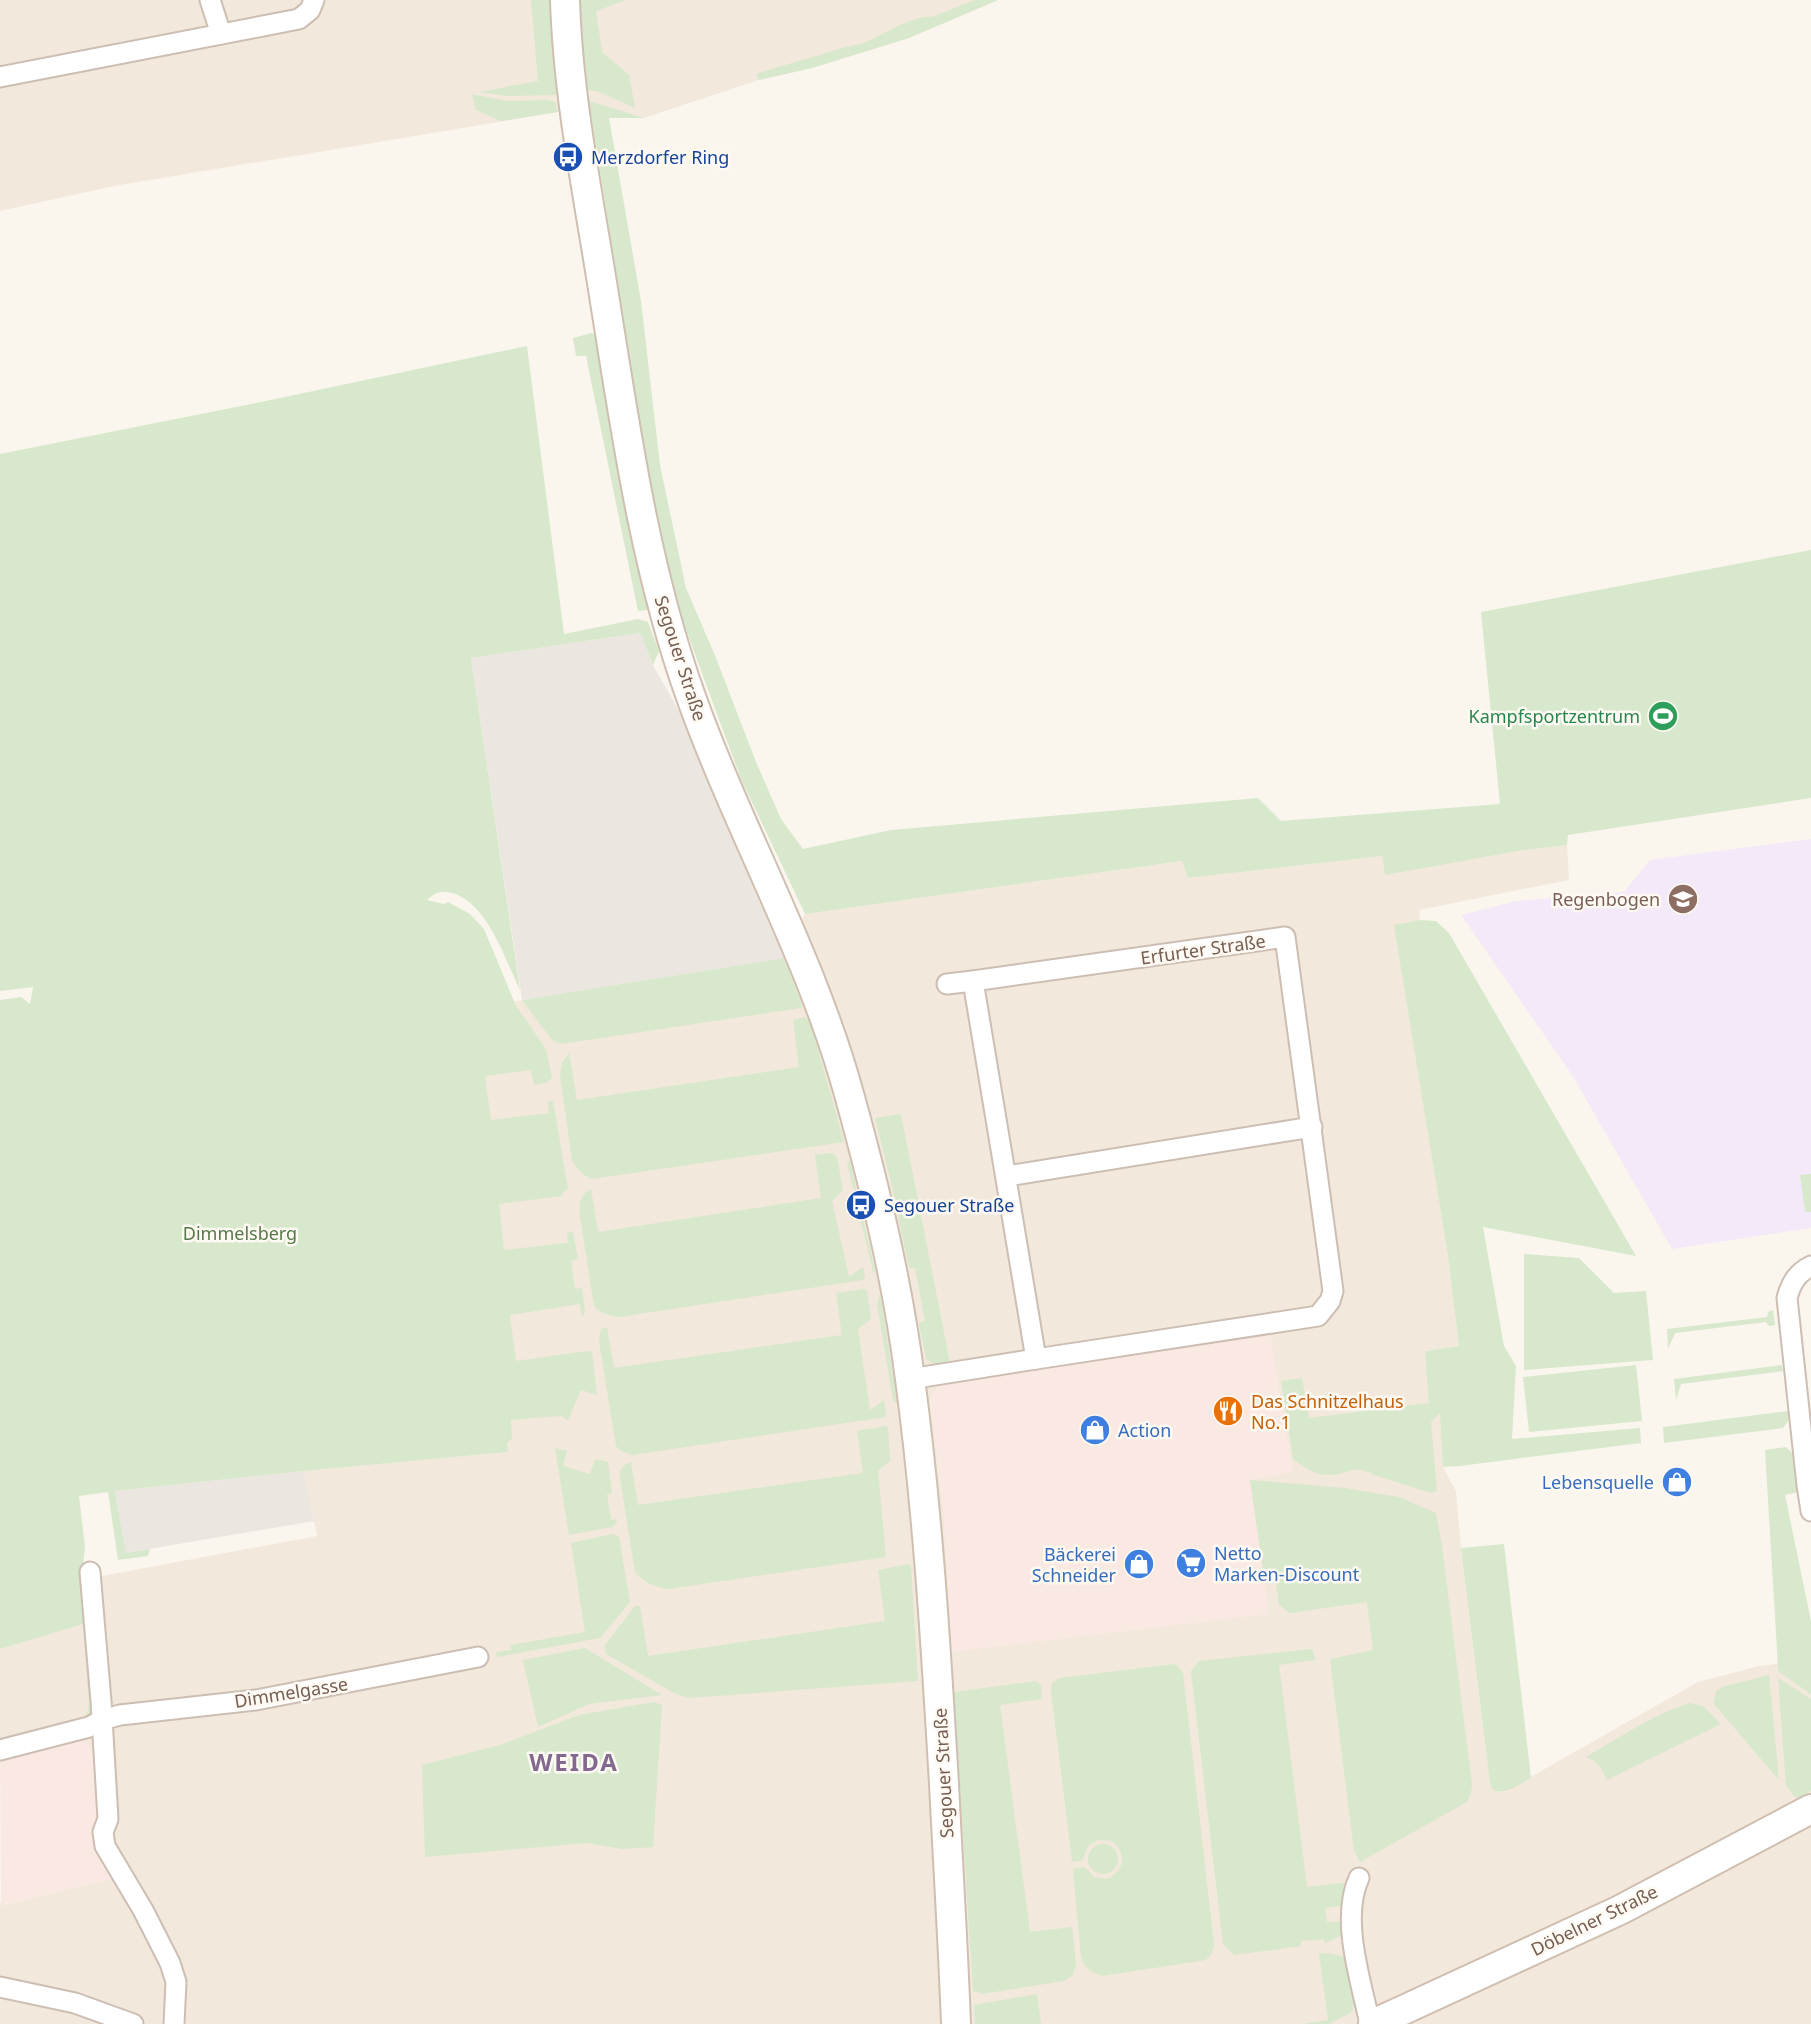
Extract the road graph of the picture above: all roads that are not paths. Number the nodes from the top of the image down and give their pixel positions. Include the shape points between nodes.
1 (210, 0) edge
2 (313, 0) edge
3 (565, 0) edge
4 (221, 34) junction
5 (0, 77) edge
6 (973, 981) junction
7 (947, 984) dead end
8 (1312, 1127) junction
9 (1007, 1176) junction
10 (1811, 1266) edge
11 (1036, 1359) junction
12 (911, 1379) junction
13 (1805, 1442) edge
14 (1811, 1511) edge
15 (90, 1573) dead end
16 (478, 1657) dead end
17 (102, 1720) junction
18 (0, 1750) edge
19 (1811, 1809) edge
20 (1360, 1878) dead end
21 (0, 1987) edge
22 (132, 2024) edge
23 (174, 2024) edge
24 (956, 2024) edge
25 (1371, 2024) edge

1 - 4 street
2 - 4 street via 310,10 299,19
3 - 12 street, Segouer Straße via 574,103 640,510 661,600 693,703 820,1006 843,1075 882,1226
4 - 5 street
6 - 7 street, Erfurter Straße
6 - 8 street, Erfurter Straße via 1285,937
6 - 9 street
8 - 9 street
8 - 11 street, Erfurter Straße via 1333,1291 1318,1316
9 - 11 street
10 - 13 street via 1791,1284 1787,1298
11 - 12 street, Erfurter Straße
12 - 24 street, Segouer Straße via 937,1670
13 - 14 street
15 - 17 street
16 - 17 street, Dimmelgasse via 269,1698
17 - 18 street, Dimmelgasse
17 - 23 street via 107,1819 103,1839 170,1963 176,1982
19 - 25 street, Döbelner Straße via 1620,1910
20 - 25 street via 1353,1891 1354,1945
21 - 22 street via 75,2004

